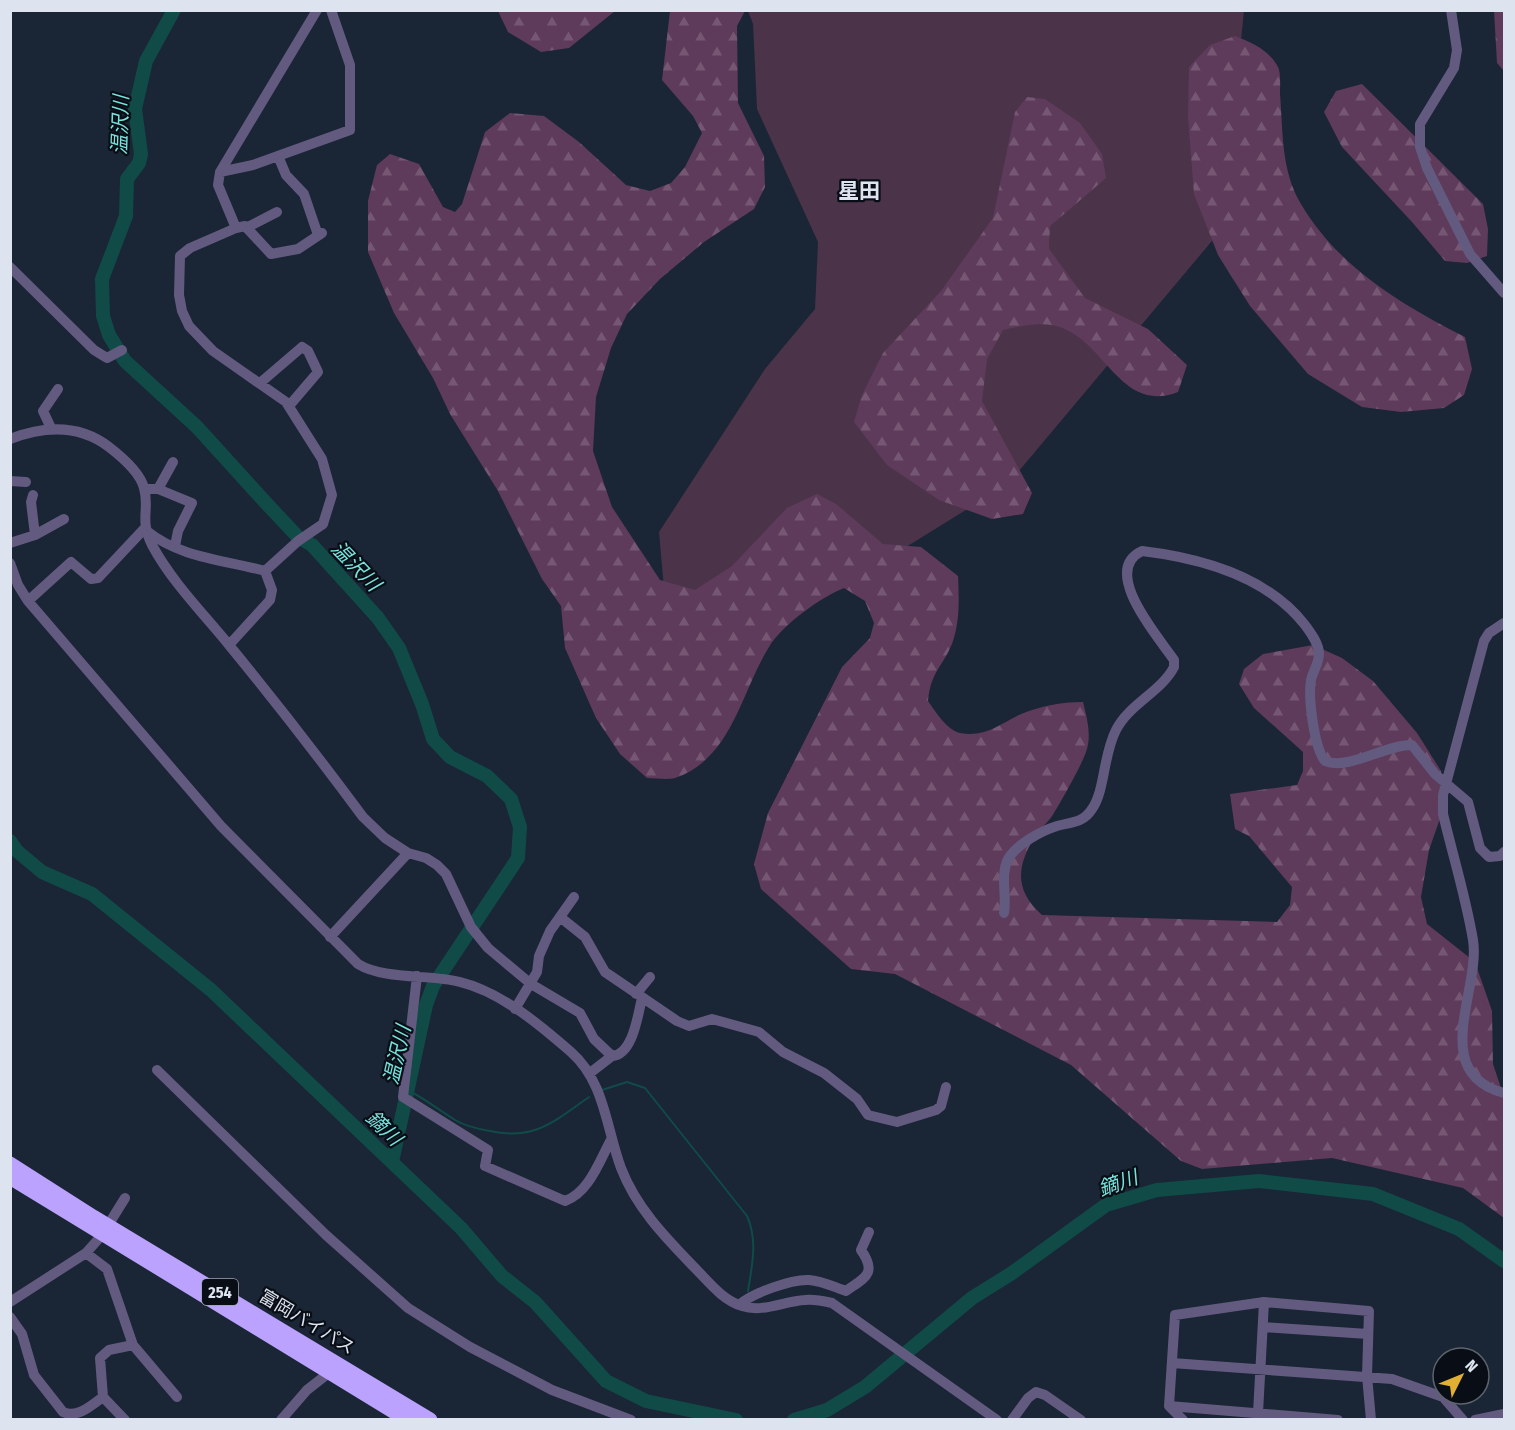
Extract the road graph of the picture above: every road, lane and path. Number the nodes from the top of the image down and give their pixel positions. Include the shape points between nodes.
1 (317, 10) edge
2 (331, 10) edge
3 (1451, 10) edge
4 (278, 156) junction
5 (220, 172) junction
6 (278, 212) dead end
7 (241, 228) junction
8 (10, 267) edge
9 (1504, 293) edge
10 (118, 353) dead end
11 (260, 383) junction
12 (58, 389) dead end
13 (289, 406) junction
14 (51, 428) junction
15 (10, 439) edge
16 (173, 462) dead end
17 (10, 481) edge
18 (26, 482) dead end
19 (145, 489) junction
20 (158, 489) junction
21 (33, 495) dead end
22 (64, 519) dead end
23 (144, 529) junction
24 (35, 535) junction
25 (10, 543) edge
26 (174, 546) junction
27 (10, 563) edge
28 (265, 570) junction
29 (14, 586) edge
30 (28, 601) junction
31 (1504, 623) edge
32 (229, 645) junction
33 (1446, 781) junction
34 (1504, 852) edge
35 (408, 853) junction
36 (574, 897) dead end
37 (1004, 914) dead end
38 (560, 917) junction
39 (330, 938) junction
40 (417, 976) junction
41 (650, 977) dead end
42 (531, 984) junction
43 (639, 996) junction
44 (515, 1009) junction
45 (612, 1056) junction
46 (157, 1070) dead end
47 (590, 1073) junction
48 (946, 1087) dead end
49 (1504, 1092) edge
50 (612, 1138) junction
51 (10, 1164) edge
52 (10, 1177) edge
53 (124, 1198) dead end
54 (105, 1230) junction
55 (868, 1232) dead end
56 (86, 1253) junction
57 (10, 1302) edge
58 (1264, 1302) junction
59 (739, 1305) junction
60 (10, 1317) edge
61 (1263, 1327) junction
62 (1368, 1334) junction
63 (133, 1345) junction
64 (1172, 1363) junction
65 (1262, 1369) junction
66 (330, 1372) junction
67 (1367, 1376) junction
68 (103, 1397) junction
69 (177, 1397) dead end
70 (1168, 1406) junction
71 (1258, 1413) junction
72 (1504, 1414) edge
73 (1235, 1416) edge
74 (125, 1419) edge
75 (281, 1419) edge
76 (408, 1419) edge
77 (430, 1419) edge
78 (631, 1419) edge
79 (997, 1419) edge
80 (1012, 1419) edge
81 (1081, 1419) edge
82 (1183, 1419) edge
83 (1338, 1419) edge
84 (1371, 1419) edge
85 (1463, 1419) edge
86 (1475, 1419) edge

1 - 5 street
2 - 4 street via 350,65 350,130
3 - 9 street via 1457,50 1455,68 1420,124 1420,147 1470,254
4 - 5 street
4 - 7 street via 286,175 304,194 320,234 298,249 271,254
5 - 7 street via 218,185
6 - 7 street
7 - 11 street via 190,248 180,256 179,295 189,327 200,340
8 - 10 street via 94,350 107,358
11 - 13 street
11 - 13 street via 302,346 318,372
12 - 14 street via 43,411
13 - 28 street via 322,459 332,495 323,524
14 - 15 street
14 - 19 street via 95,438 125,461 141,478
16 - 20 street
17 - 18 street
19 - 20 street
19 - 23 street
20 - 26 street via 192,503
21 - 24 street
22 - 24 street
23 - 26 street
23 - 30 street via 98,578 91,579 70,562
23 - 32 street via 165,570
24 - 25 street
26 - 28 street via 203,559
27 - 29 street
28 - 32 street via 272,590 270,600
29 - 30 street
30 - 39 street via 221,826
31 - 33 street via 1484,641
32 - 35 street via 363,817
33 - 34 street via 1472,808 1480,848 1489,857
33 - 37 street via 1435,774 1412,745 1339,762 1325,761 1318,747 1311,695 1319,653 1296,614 1268,590 1244,578 1169,554 1142,551 1129,567 1132,596 1146,625 1174,660 1174,667 1117,728 1092,809 1079,821 1035,837 1008,860
33 - 49 street via 1443,814 1473,941 1464,1006 1466,1062 1482,1084
35 - 39 street
35 - 42 street via 426,858 446,874 471,927 488,948
36 - 38 street
38 - 42 street via 539,956
38 - 43 street via 585,937 605,972
39 - 40 street via 365,968
40 - 44 street via 459,981
40 - 50 street via 403,1097 488,1150 485,1166 565,1201 586,1184
41 - 43 street
42 - 44 street
42 - 45 street via 580,1013 594,1039
43 - 45 street via 630,1041 624,1051
43 - 48 street via 689,1026 712,1019 759,1032 783,1052 824,1072 857,1099 868,1115 897,1122 936,1110
44 - 47 street via 572,1053
45 - 47 street
46 - 78 street via 326,1235 408,1308 470,1347 552,1390
47 - 50 street
50 - 59 street via 632,1191 658,1230 719,1292
51 - 54 highway, 富岡バイパス / 254
52 - 54 highway, 富岡バイパス / 254
53 - 54 street
54 - 56 street
54 - 66 highway, 富岡バイパス / 254
54 - 77 highway, 富岡バイパス / 254
55 - 59 street via 861,1250 869,1261 867,1276 846,1292 824,1283 800,1280 756,1293
56 - 57 street
56 - 63 street via 106,1269
58 - 61 street
58 - 62 street via 1369,1311
58 - 64 street via 1175,1316
59 - 79 street via 764,1308 804,1300 828,1302 848,1312
60 - 68 street via 22,1334 34,1374 63,1413 77,1413
61 - 62 street
61 - 65 street
62 - 67 street
63 - 68 street via 109,1350 100,1358
63 - 69 street
64 - 65 street
64 - 70 street
65 - 67 street
65 - 71 street
66 - 75 street
66 - 76 highway, 富岡バイパス / 254
67 - 84 street
67 - 85 street via 1392,1379 1443,1397
68 - 74 street
70 - 73 street
70 - 82 street
71 - 73 street
71 - 83 street
72 - 86 street
80 - 81 street via 1036,1392

